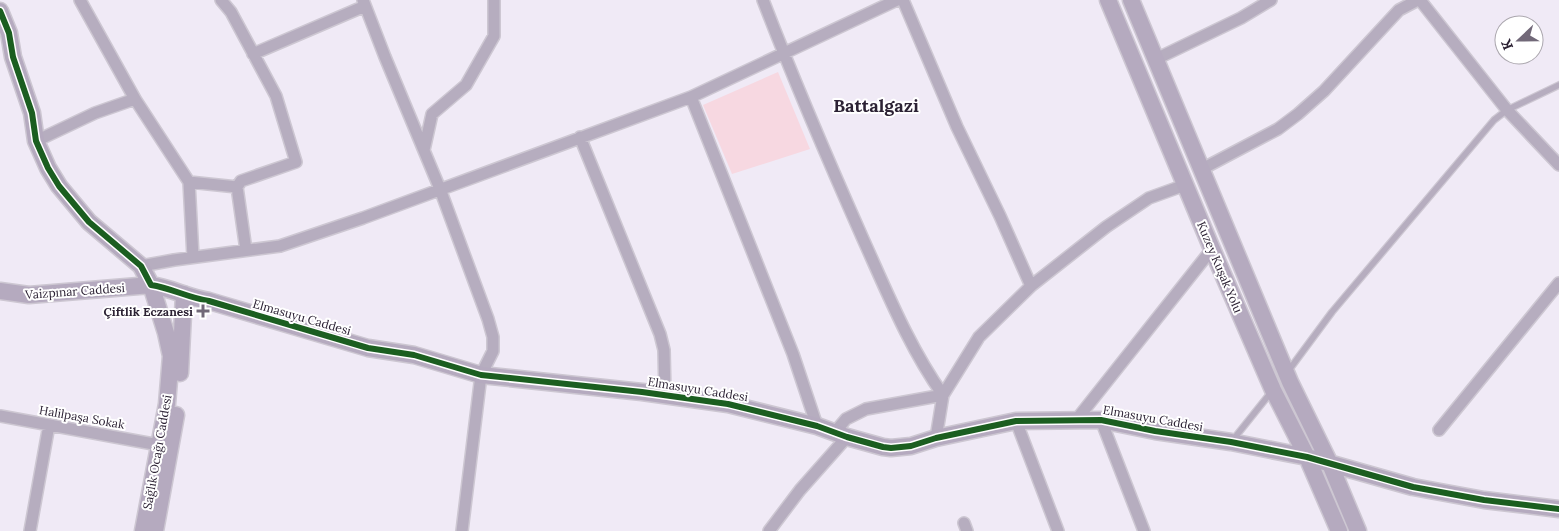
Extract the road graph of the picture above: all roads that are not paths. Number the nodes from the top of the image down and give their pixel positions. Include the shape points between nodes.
1 (80, 0) edge
2 (221, 0) edge
3 (494, 0) edge
4 (764, 0) edge
5 (898, 0) edge
6 (903, 0) edge
7 (1108, 0) edge
8 (1131, 0) edge
9 (1271, 0) edge
10 (1419, 0) edge
11 (364, 3) edge
12 (0, 11) edge
13 (253, 54) junction
14 (784, 54) junction
15 (1156, 59) junction
16 (1559, 85) edge
17 (691, 97) junction
18 (135, 99) junction
19 (1506, 110) junction
20 (580, 137) junction
21 (36, 141) junction
22 (424, 150) junction
23 (1559, 165) edge
24 (1202, 169) junction
25 (189, 182) junction
26 (1185, 185) junction
27 (237, 187) junction
28 (440, 189) junction
29 (1212, 249) junction
30 (246, 250) junction
31 (193, 257) junction
32 (141, 266) junction
33 (1559, 283) edge
34 (151, 285) junction
35 (1031, 286) junction
36 (0, 292) edge
37 (184, 294) junction
38 (1286, 373) junction
39 (481, 374) junction
40 (1273, 390) junction
41 (664, 395) junction
42 (943, 395) junction
43 (0, 416) edge
44 (1076, 419) junction
45 (1101, 420) junction
46 (1016, 422) junction
47 (49, 426) junction
48 (817, 426) junction
49 (1439, 430) dead end
50 (841, 435) junction
51 (936, 438) junction
52 (1231, 442) junction
53 (159, 445) junction
54 (1307, 457) junction
55 (1330, 464) junction
56 (1559, 509) edge
57 (30, 531) edge
58 (143, 531) edge
59 (155, 531) edge
60 (462, 531) edge
61 (769, 531) edge
62 (1058, 531) edge
63 (1145, 531) edge
64 (1339, 531) edge
65 (1358, 531) edge

1 - 18 street
2 - 13 street
3 - 22 street via 494,36 466,84 432,114
4 - 14 street
5 - 14 street
6 - 35 street via 957,127
7 - 26 street, Kuzey Kuşak Yolu
8 - 15 street, Kuzey Kuşak Yolu
9 - 15 street
10 - 19 street
10 - 24 street via 1398,10 1298,114 1278,129
11 - 13 street
11 - 22 street
12 - 21 street via 32,113
13 - 27 street via 276,96 296,162 241,181
14 - 17 street
14 - 42 street via 892,304 926,372
15 - 24 street, Kuzey Kuşak Yolu
16 - 19 lane
17 - 20 street
17 - 48 street via 793,354
18 - 21 street via 95,113
18 - 25 street
19 - 23 street
19 - 38 lane via 1421,204
20 - 28 street
20 - 41 street via 660,334 664,350
21 - 32 street via 48,168 73,204 89,222
22 - 28 street
24 - 38 street, Kuzey Kuşak Yolu
25 - 27 street
25 - 31 street
26 - 29 street, Kuzey Kuşak Yolu
26 - 35 street via 1150,198 1106,227
27 - 30 street
28 - 30 street via 280,246
28 - 39 street via 493,337 493,351
29 - 40 street, Kuzey Kuşak Yolu
29 - 44 street
30 - 31 street
31 - 32 street
32 - 34 street
33 - 49 street
34 - 36 street, Vaizpınar Caddesi via 29,295
34 - 37 street, Elmasuyu Caddesi
34 - 53 street, Sağlık Ocağı Caddesi via 171,356
35 - 42 street via 979,337
37 - 39 street, Elmasuyu Caddesi via 368,348 414,355
37 - 59 street via 178,405
38 - 55 street, Kuzey Kuşak Yolu
39 - 41 street, Elmasuyu Caddesi
39 - 60 street
40 - 52 lane
40 - 54 street, Kuzey Kuşak Yolu
41 - 48 street, Elmasuyu Caddesi via 728,404
42 - 50 street via 866,409 846,419
42 - 51 street
43 - 47 street, Halilpaşa Sokak
44 - 45 street, Elmasuyu Caddesi
44 - 46 street, Elmasuyu Caddesi
45 - 52 street, Elmasuyu Caddesi
45 - 63 street
46 - 51 street, Elmasuyu Caddesi
46 - 62 street
47 - 53 street, Halilpaşa Sokak
47 - 57 street
48 - 50 street, Elmasuyu Caddesi
50 - 51 street, Elmasuyu Caddesi via 891,448
50 - 61 street
52 - 54 street, Elmasuyu Caddesi
53 - 58 street, Sağlık Ocağı Caddesi
54 - 55 street, Elmasuyu Caddesi
54 - 64 street, Kuzey Kuşak Yolu
55 - 56 street, Elmasuyu Caddesi via 1413,487
55 - 65 street, Kuzey Kuşak Yolu

